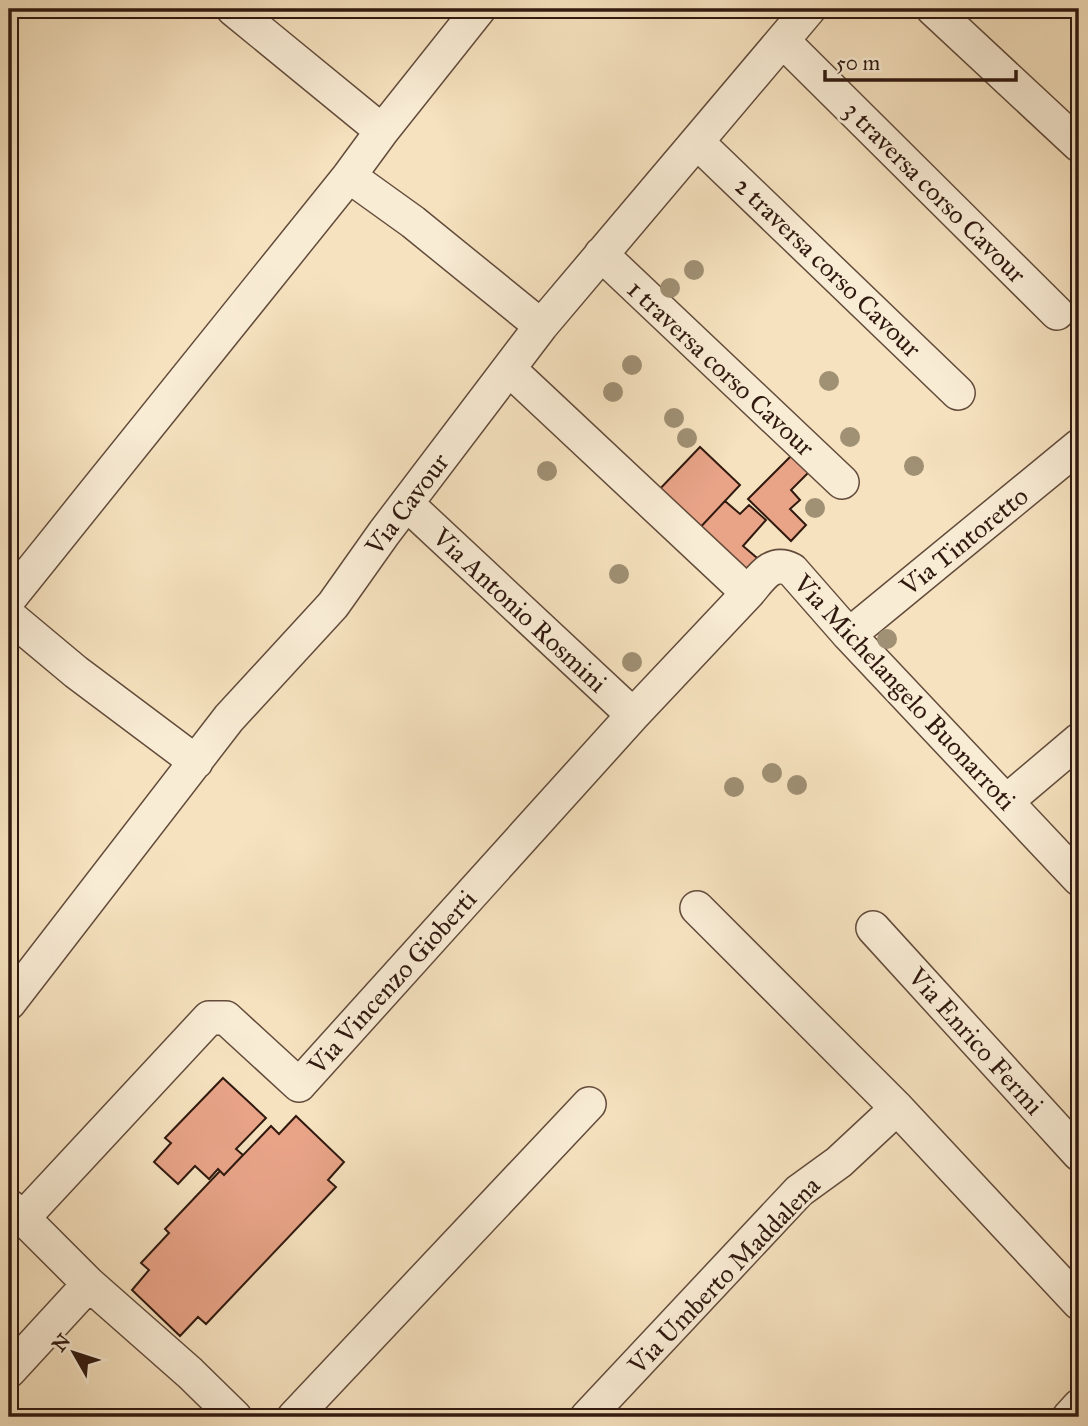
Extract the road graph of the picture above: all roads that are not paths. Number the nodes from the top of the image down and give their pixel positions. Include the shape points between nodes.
1 (233, 9) edge
2 (479, 9) edge
3 (809, 9) edge
4 (933, 9) edge
5 (783, 41) junction
6 (382, 131) junction
7 (697, 142) junction
8 (1079, 145) edge
9 (349, 176) junction
10 (601, 254) junction
11 (1057, 313) dead end
12 (541, 326) junction
13 (509, 369) junction
14 (958, 393) dead end
15 (1079, 446) edge
16 (842, 482) dead end
17 (407, 504) junction
18 (748, 593) junction
19 (9, 599) edge
20 (9, 617) edge
21 (849, 635) junction
22 (633, 715) junction
23 (1079, 740) edge
24 (196, 762) junction
25 (1007, 802) junction
26 (1079, 879) edge
27 (697, 908) dead end
28 (873, 928) dead end
29 (9, 1003) edge
30 (589, 1104) dead end
31 (897, 1108) junction
32 (1079, 1154) edge
33 (16, 1212) edge
34 (89, 1284) junction
35 (1079, 1303) edge
36 (9, 1371) edge
37 (1079, 1406) edge
38 (235, 1417) edge
39 (294, 1417) edge
40 (587, 1417) edge
41 (1069, 1417) edge

1 - 6 street
2 - 6 street
3 - 5 street, Via Cavour
4 - 8 street
5 - 7 street, Via Cavour
5 - 11 street, 3 traversa corso Cavour
6 - 9 street
7 - 10 street, Via Cavour
7 - 14 street, 2 traversa corso Cavour
9 - 12 street
9 - 19 street
10 - 12 street, Via Cavour
10 - 16 street, 1 traversa corso Cavour
12 - 13 street, Via Cavour
13 - 17 street, Via Cavour
13 - 18 street
15 - 21 street, Via Tintoretto
17 - 22 street, Via Antonio Rosmini
17 - 24 street, Via Cavour via 332,605 229,718
18 - 21 street, Via Michelangelo Buonarroti via 772,567 783,565
18 - 22 street, Via Vincenzo Gioberti
20 - 24 street
21 - 25 street, Via Michelangelo Buonarroti
22 - 33 street, Via Vincenzo Gioberti via 299,1085 226,1018 209,1018
23 - 25 street
24 - 29 street, Via Cavour
25 - 26 street, Via Michelangelo Buonarroti
27 - 31 street
28 - 32 street, Via Enrico Fermi
30 - 39 street
31 - 35 street
31 - 40 street, Via Umberto Maddalena via 839,1162 799,1191
33 - 34 street
34 - 36 street
34 - 38 street
37 - 41 street

